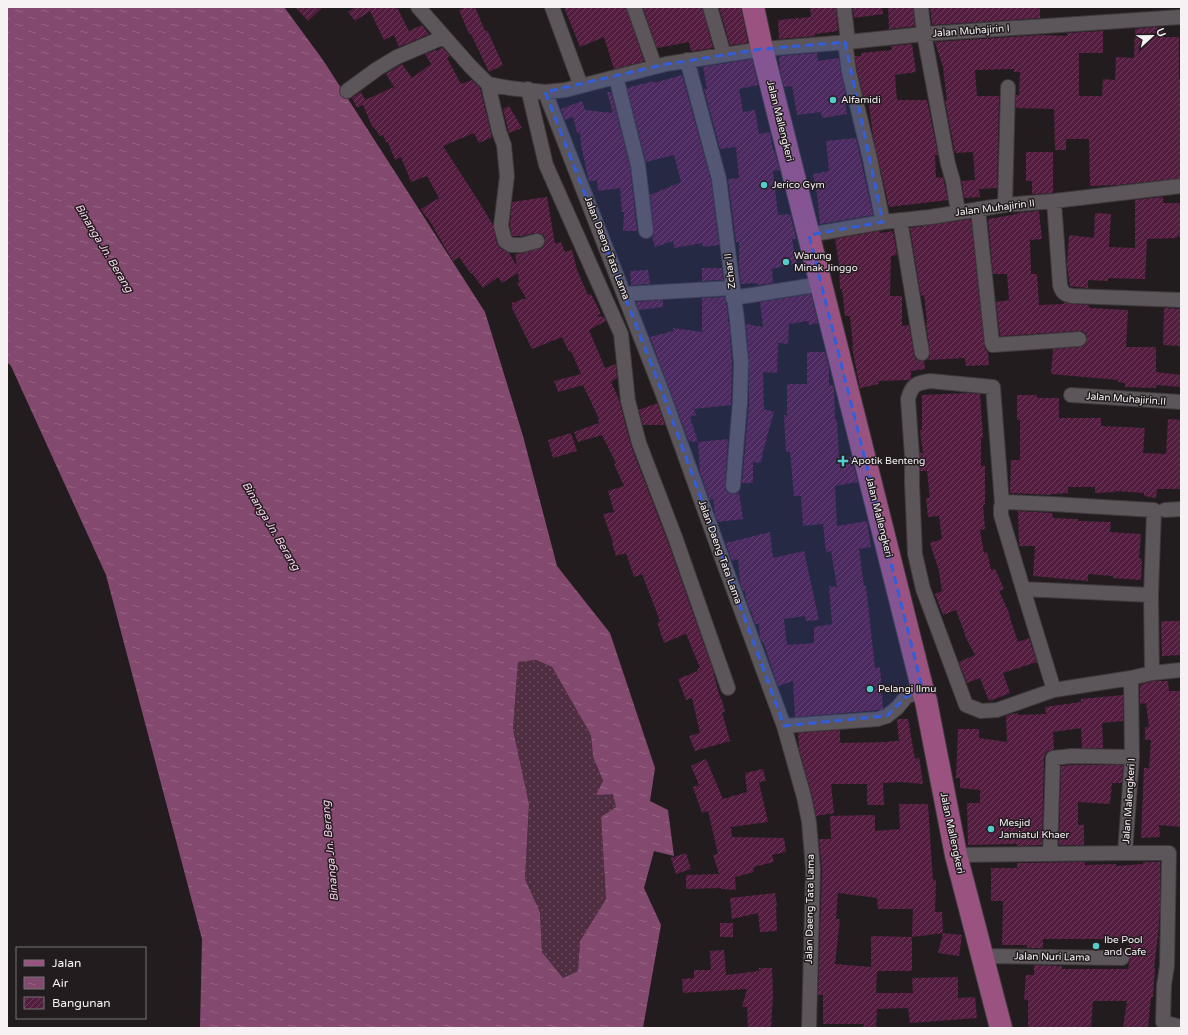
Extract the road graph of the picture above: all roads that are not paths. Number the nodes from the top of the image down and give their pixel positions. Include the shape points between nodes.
1 (418, 7) edge
2 (552, 7) edge
3 (634, 7) edge
4 (710, 7) edge
5 (753, 7) edge
6 (844, 7) edge
7 (921, 7) edge
8 (1181, 17) edge
9 (924, 34) junction
10 (444, 37) junction
11 (846, 42) junction
12 (762, 49) junction
13 (724, 55) junction
14 (687, 60) junction
15 (655, 67) junction
16 (616, 77) junction
17 (488, 84) junction
18 (581, 86) junction
19 (1008, 87) dead end
20 (528, 89) junction
21 (347, 91) dead end
22 (546, 92) junction
23 (1181, 186) edge
24 (1054, 201) junction
25 (1005, 205) junction
26 (978, 209) junction
27 (958, 212) junction
28 (900, 220) junction
29 (883, 222) junction
30 (646, 231) dead end
31 (809, 235) junction
32 (537, 241) dead end
33 (821, 284) junction
34 (733, 293) junction
35 (624, 294) junction
36 (1181, 300) edge
37 (1079, 339) dead end
38 (922, 353) dead end
39 (1071, 395) dead end
40 (1181, 402) edge
41 (733, 486) dead end
42 (1002, 504) junction
43 (1181, 509) edge
44 (1165, 510) dead end
45 (921, 580) junction
46 (897, 587) junction
47 (1023, 589) junction
48 (1151, 595) junction
49 (1181, 670) edge
50 (1152, 673) junction
51 (1131, 678) junction
52 (728, 688) dead end
53 (923, 690) junction
54 (1054, 690) junction
55 (784, 726) junction
56 (1132, 757) junction
57 (1125, 852) junction
58 (1175, 852) edge
59 (1050, 854) junction
60 (956, 855) junction
61 (983, 956) junction
62 (1122, 958) dead end
63 (1163, 1025) edge
64 (1181, 1027) edge
65 (809, 1028) edge
66 (1001, 1028) edge

1 - 10 street
2 - 18 street
3 - 15 street
4 - 13 street
5 - 12 main road, Jalan Mallengkeri
6 - 11 street
7 - 9 street
8 - 9 street, Jalan Muhajirin I
9 - 11 street, Jalan Muhajirin I
9 - 27 street
10 - 17 street
10 - 21 street via 397,57
11 - 12 street, Jalan Muhajirin I
11 - 29 street via 850,79
12 - 13 street, Jalan Muhajirin I
12 - 31 main road, Jalan Mallengkeri
13 - 14 street, Jalan Muhajirin I
14 - 15 street, Jalan Muhajirin I
14 - 34 street, Zchar II via 719,180
15 - 16 street, Jalan Muhajirin I
16 - 18 street, Jalan Muhajirin I
16 - 30 street via 638,164
17 - 20 street, Jalan Muhajirin I
17 - 32 street via 504,145 507,176 501,226 505,241 511,246
18 - 22 street, Jalan Muhajirin I
19 - 25 street
20 - 22 street, Jalan Muhajirin I
20 - 52 street via 546,165 621,334 628,401 639,443
22 - 35 street, Jalan Daeng Tata Lama
23 - 24 street, Jalan Muhajirin II
24 - 25 street, Jalan Muhajirin II
24 - 36 street via 1060,285 1064,293 1073,296
25 - 26 street, Jalan Muhajirin II
26 - 27 street, Jalan Muhajirin II
26 - 37 street via 992,344
27 - 28 street, Jalan Muhajirin II
28 - 29 street, Jalan Muhajirin II
28 - 38 street
29 - 31 street, Jalan Muhajirin II
31 - 33 main road, Jalan Mallengkeri
33 - 34 street
33 - 46 main road, Jalan Mallengkeri
34 - 35 street
34 - 41 street, Zchar II via 741,362
35 - 55 street, Jalan Daeng Tata Lama
39 - 40 street, Jalan Muhajirin.II
42 - 45 street via 993,387 930,381 915,385 908,398 916,554
42 - 47 street via 1001,515
42 - 48 street via 1007,502 1154,510
43 - 44 street
45 - 46 street
45 - 54 street via 930,612 966,705 981,710 997,710
46 - 53 main road, Jalan Mallengkeri
47 - 48 street
47 - 54 street
48 - 50 street
49 - 50 street
50 - 51 street
51 - 54 street
51 - 56 street, Jalan Malengkeri I
53 - 55 street via 907,696 887,716
53 - 60 main road, Jalan Mallengkeri
55 - 65 street, Jalan Daeng Tata Lama via 809,822 812,869
56 - 57 street, Jalan Malengkeri I
56 - 59 street via 1052,758
57 - 58 street
57 - 59 street, Jalan Malengkeri I
58 - 63 street
59 - 60 street, Jalan Malengkeri I
60 - 61 main road, Jalan Mallengkeri
61 - 62 street, Jalan Nuri Lama
61 - 66 main road, Jalan Mallengkeri
63 - 64 street

